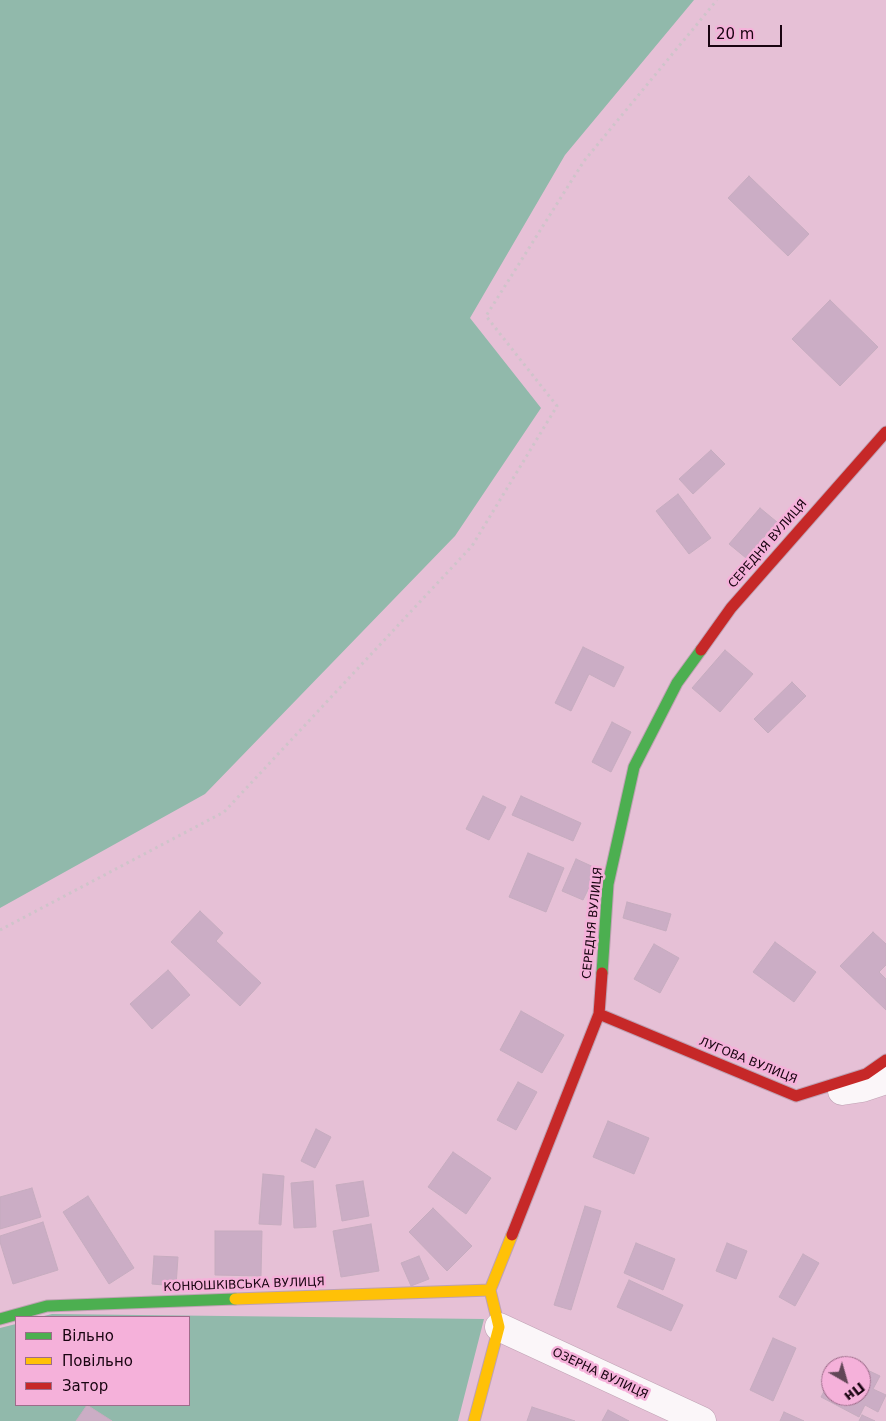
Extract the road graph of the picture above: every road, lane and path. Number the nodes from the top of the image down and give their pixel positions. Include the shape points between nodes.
1 (717, 0) edge
2 (886, 432) edge
3 (0, 930) edge
4 (599, 1014) junction
5 (886, 1060) edge
6 (886, 1080) edge
7 (796, 1096) junction
8 (490, 1290) junction
9 (0, 1319) edge
10 (499, 1328) junction
11 (474, 1421) edge
12 (702, 1421) edge

1 - 3 path via 584,161 486,316 557,406 472,546 224,812
2 - 4 street, СЕРЕДНЯ ВУЛИЦЯ via 731,608 678,683 634,767 608,884
4 - 7 street, ЛУГОВА ВУЛИЦЯ
4 - 8 street, СЕРЕДНЯ ВУЛИЦЯ
5 - 7 street, ЛУГОВА ВУЛИЦЯ via 866,1074
6 - 7 street via 862,1088
8 - 9 street, КОНЮШКІВСЬКА ВУЛИЦЯ via 47,1306
8 - 10 street
10 - 11 street
10 - 12 street, ОЗЕРНА ВУЛИЦЯ

